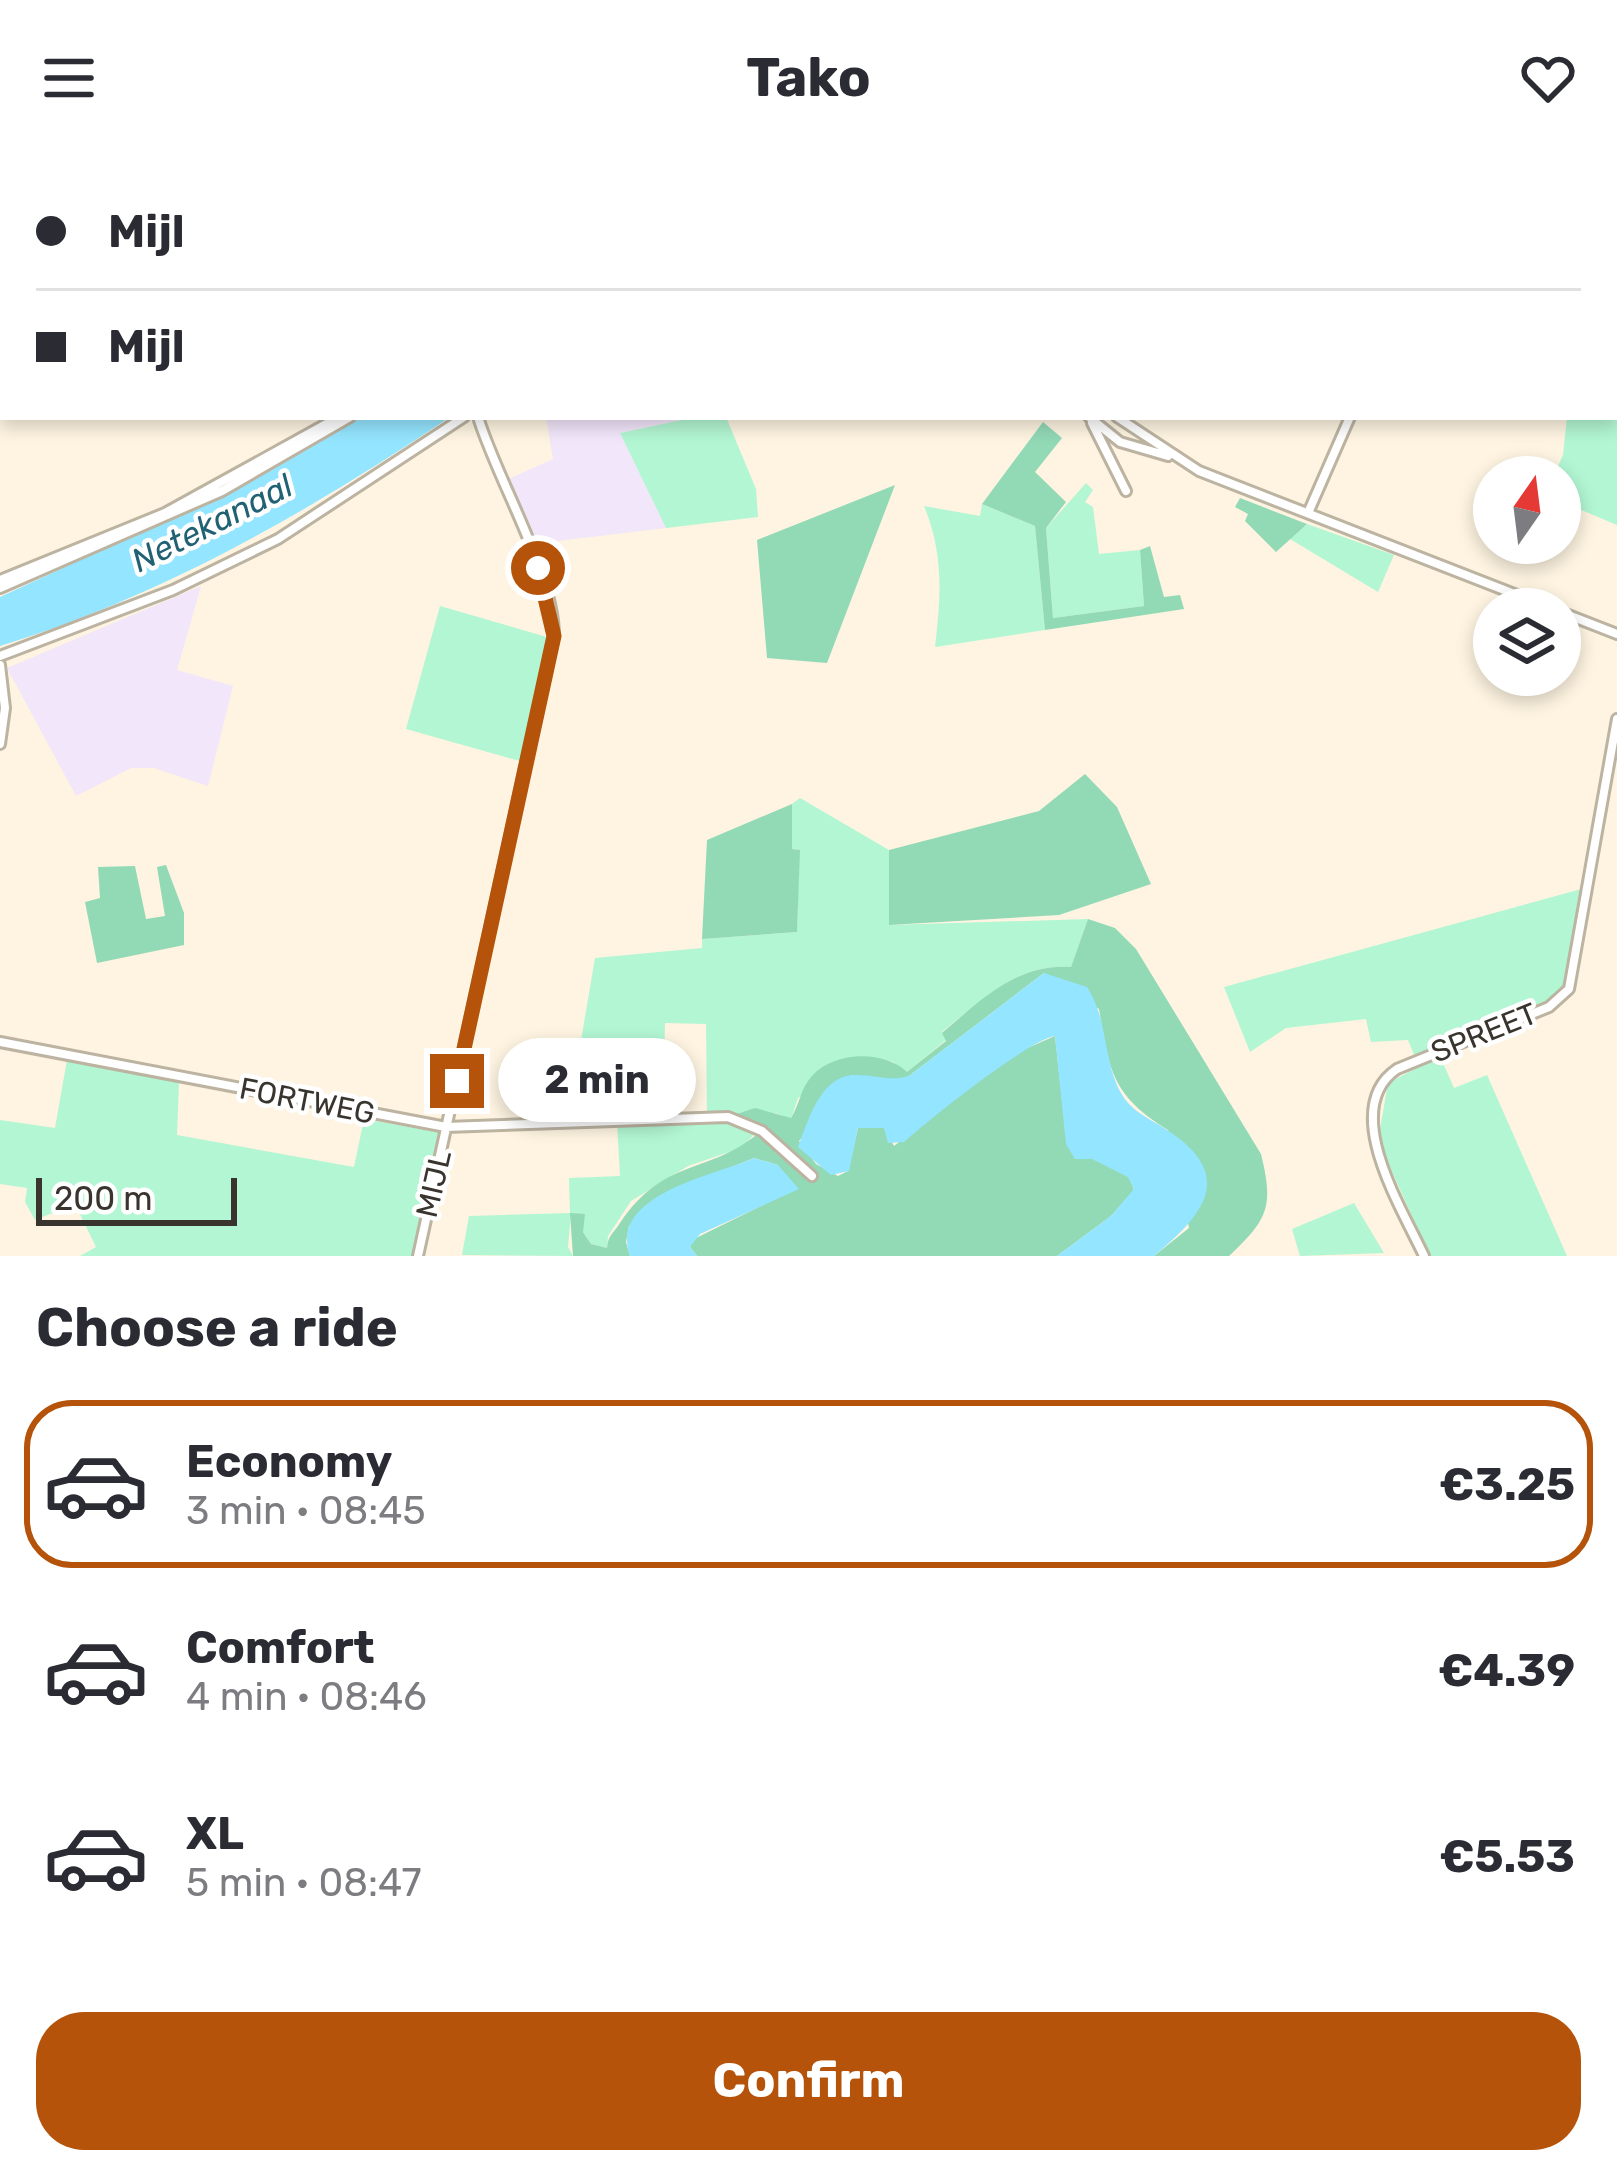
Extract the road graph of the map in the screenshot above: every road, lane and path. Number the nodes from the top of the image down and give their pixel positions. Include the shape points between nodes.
1 (334, 420) edge
2 (345, 420) edge
3 (459, 420) edge
4 (479, 420) edge
5 (1091, 420) edge
6 (1092, 420) edge
7 (1121, 420) edge
8 (1349, 420) edge
9 (1169, 455) junction
10 (1126, 491) dead end
11 (1308, 513) junction
12 (0, 584) edge
13 (1617, 634) edge
14 (0, 661) edge
15 (1617, 719) edge
16 (0, 744) edge
17 (0, 1042) edge
18 (446, 1127) junction
19 (812, 1176) dead end
20 (418, 1256) edge
21 (1424, 1256) edge

1 - 12 street via 165,513
2 - 12 street via 222,491
3 - 14 street via 278,539
4 - 18 street, MIJL via 546,590 554,636
5 - 10 street
6 - 9 street via 1120,442
7 - 9 street
8 - 11 street
9 - 11 street
11 - 13 street
14 - 16 street
15 - 21 street, SPREET via 1569,989 1549,1007 1397,1069 1383,1084 1372,1143
17 - 18 street, FORTWEG
18 - 19 street, FORTWEG via 728,1117 773,1139
18 - 20 street, MIJL

